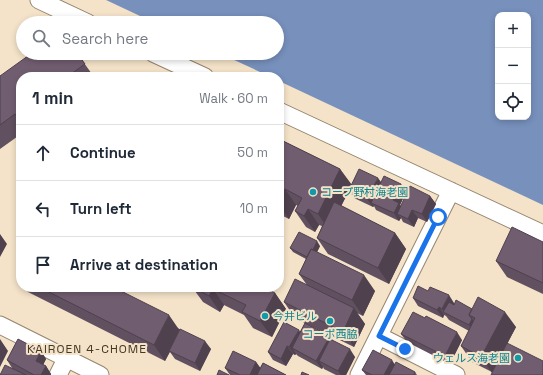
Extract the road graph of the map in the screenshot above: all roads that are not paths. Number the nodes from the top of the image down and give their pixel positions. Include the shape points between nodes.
1 (38, 0) edge
2 (73, 16) edge
3 (168, 60) edge
4 (194, 72) edge
5 (284, 113) edge
6 (451, 191) junction
7 (543, 234) edge
8 (0, 325) edge
9 (379, 336) junction
10 (66, 359) junction
11 (58, 375) edge
12 (100, 375) edge
13 (359, 375) edge
14 (456, 375) edge

1 - 2 street
3 - 4 street
5 - 6 street
6 - 7 street
6 - 9 street
8 - 10 street
9 - 13 street
9 - 14 street
10 - 11 street
10 - 12 street

